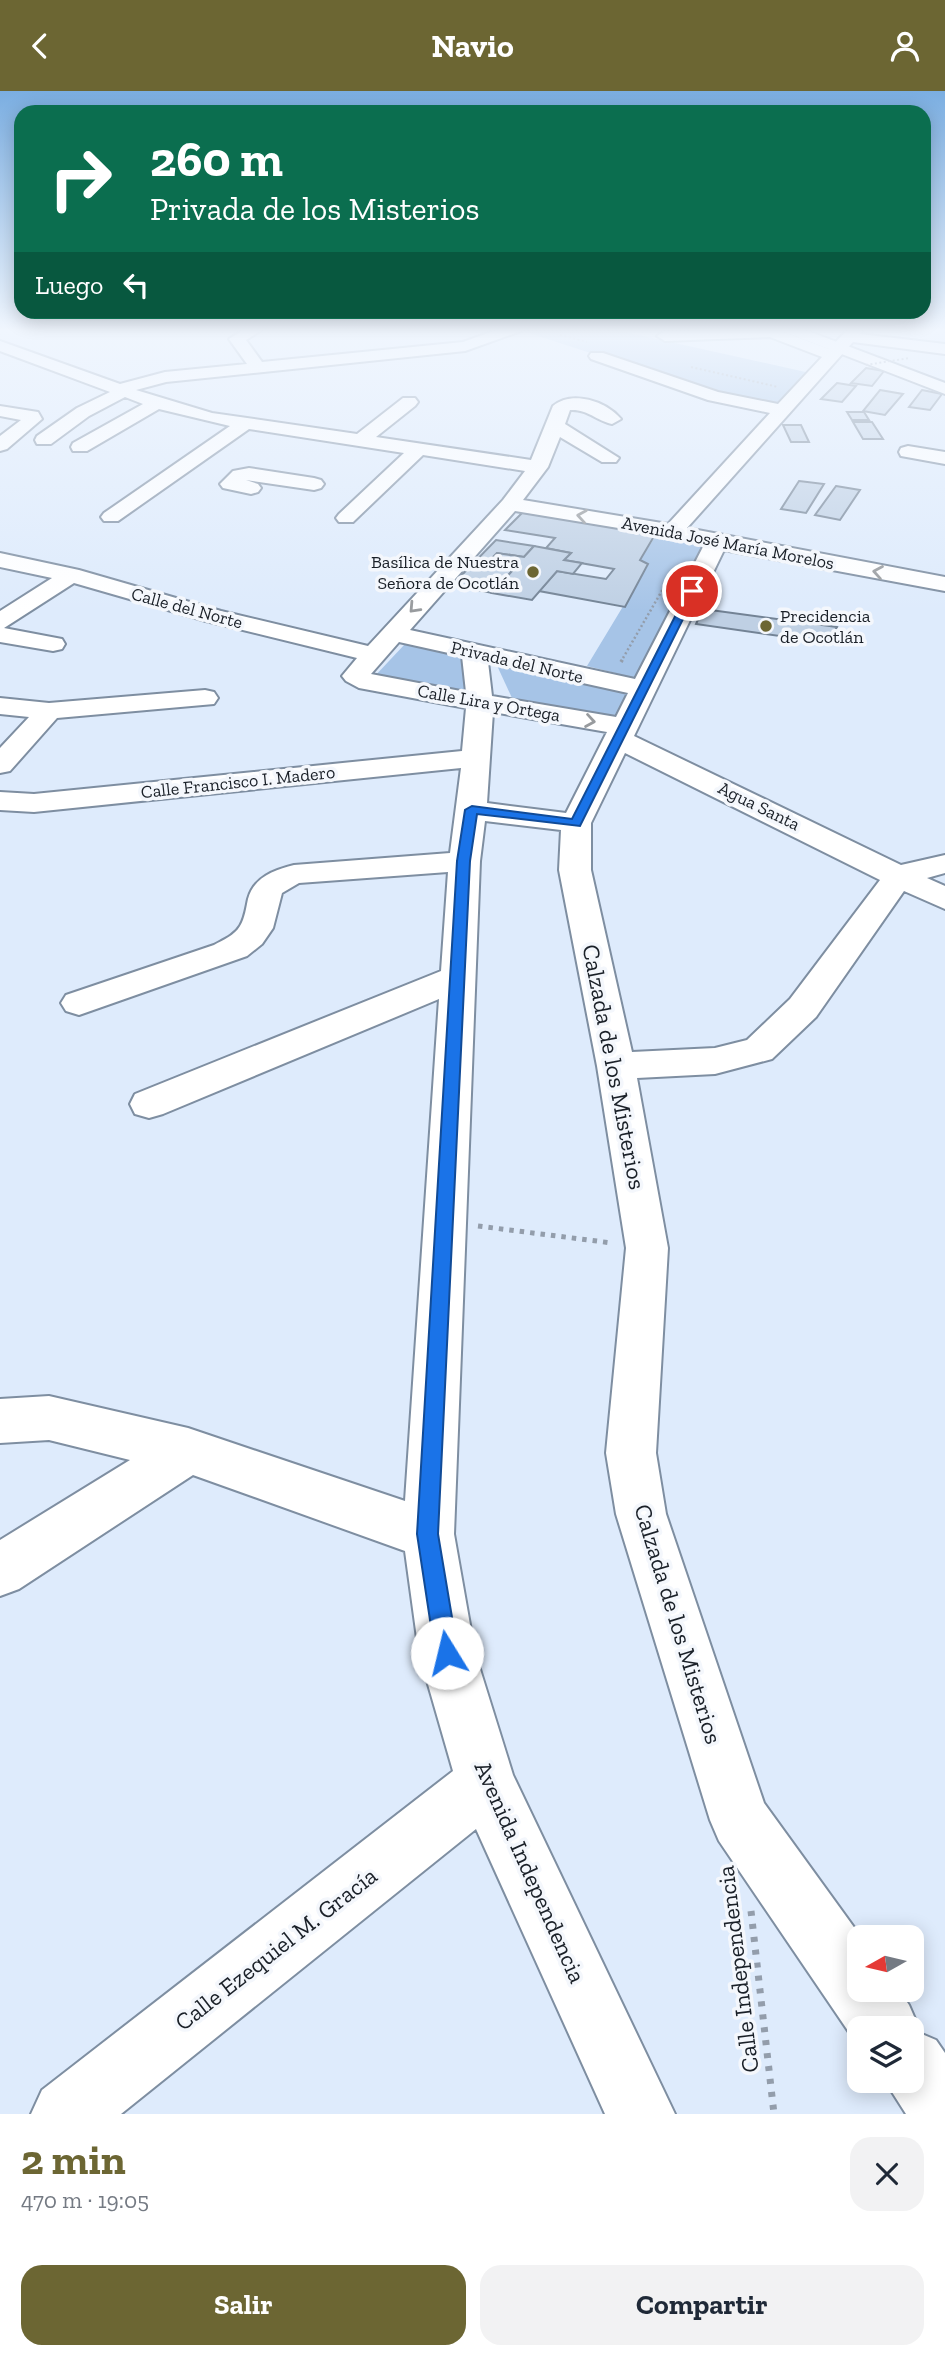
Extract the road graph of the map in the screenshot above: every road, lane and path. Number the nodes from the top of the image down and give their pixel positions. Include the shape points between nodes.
1 (29, 422) edge
2 (67, 422) edge
3 (123, 422) edge
4 (238, 422) edge
5 (383, 422) edge
6 (556, 422) edge
7 (772, 422) edge
8 (245, 424) junction
9 (555, 426) junction
10 (338, 438) junction
11 (44, 440) dead end
12 (359, 442) junction
13 (0, 445) edge
14 (80, 447) dead end
15 (418, 450) junction
16 (908, 452) dead end
17 (945, 458) edge
18 (609, 459) dead end
19 (538, 467) junction
20 (251, 488) dead end
21 (510, 504) junction
22 (111, 517) dead end
23 (346, 518) dead end
24 (695, 536) junction
25 (0, 560) edge
26 (71, 575) junction
27 (940, 576) edge
28 (0, 622) edge
29 (391, 633) junction
30 (0, 635) edge
31 (53, 644) dead end
32 (474, 652) junction
33 (374, 655) junction
34 (609, 683) junction
35 (205, 698) dead end
36 (480, 702) junction
37 (0, 706) edge
38 (49, 711) junction
39 (628, 718) junction
40 (475, 758) junction
41 (0, 765) edge
42 (0, 801) edge
43 (472, 810) junction
44 (576, 823) junction
45 (464, 861) junction
46 (945, 864) edge
47 (900, 875) junction
48 (945, 899) edge
49 (459, 978) junction
50 (79, 1003) dead end
51 (616, 1066) junction
52 (149, 1104) dead end
53 (445, 1222) junction
54 (648, 1248) junction
55 (0, 1421) edge
56 (188, 1451) junction
57 (428, 1534) junction
58 (0, 1570) edge
59 (486, 1783) junction
60 (749, 1900) dead end
61 (878, 2016) edge
62 (924, 2081) edge
63 (634, 2109) edge
64 (945, 2110) edge
65 (66, 2114) edge
66 (774, 2114) edge

1 - 13 street
2 - 11 street
3 - 14 street
4 - 8 street
5 - 12 street
6 - 9 street
7 - 24 street, Calzada de los Misterios
8 - 10 street
8 - 22 street
9 - 18 street
9 - 19 street
10 - 12 street
10 - 20 street via 286,486 244,474 230,484
12 - 15 street
15 - 19 street
15 - 23 street
16 - 17 street
19 - 21 street
24 -> 21 street, Avenida José María Morelos
21 -> 29 street
27 -> 24 street, Avenida José María Morelos
24 - 34 path
24 - 39 street, Calzada de los Misterios
25 - 26 street, Calle del Norte
26 - 28 street
26 - 33 street, Calle del Norte
29 - 32 street, Privada del Norte
29 - 33 street
30 - 31 street
32 - 34 street, Privada del Norte
32 - 36 street, Avenida Independencia
33 - 36 street, Calle Lira y Ortega via 355,676 368,683
34 - 39 street, Privada del Norte
35 - 38 street
36 -> 39 street, Calle Lira y Ortega
36 - 40 street, Avenida Independencia
37 - 38 street
38 - 41 street
39 - 44 street, Calzada de los Misterios
39 - 47 street, Agua Santa
40 - 42 street, Calle Francisco I. Madero via 34,803
40 - 43 street, Avenida Independencia
43 - 44 street
43 - 45 street, Avenida Independencia
44 - 51 street, Calzada de los Misterios via 575,870
45 - 49 street, Avenida Independencia
45 - 50 street via 294,874 275,880 245,942 226,953
46 - 47 street
47 - 48 street, Agua Santa
47 - 51 street via 803,1008 760,1050 715,1061
49 - 52 street
49 - 53 street, Avenida Independencia
51 - 54 street, Calzada de los Misterios
53 - 54 path
53 - 57 street, Avenida Independencia
54 - 61 street, Calzada de los Misterios via 631,1453 641,1514 740,1820
55 - 56 street via 49,1418
56 - 57 street
56 - 58 street
57 - 59 street, Avenida Independencia via 447,1653
59 - 63 street, Avenida Independencia
59 - 65 street, Calle Ezequiel M. Gracía
60 - 66 path, Calle Independencia
62 - 64 street

